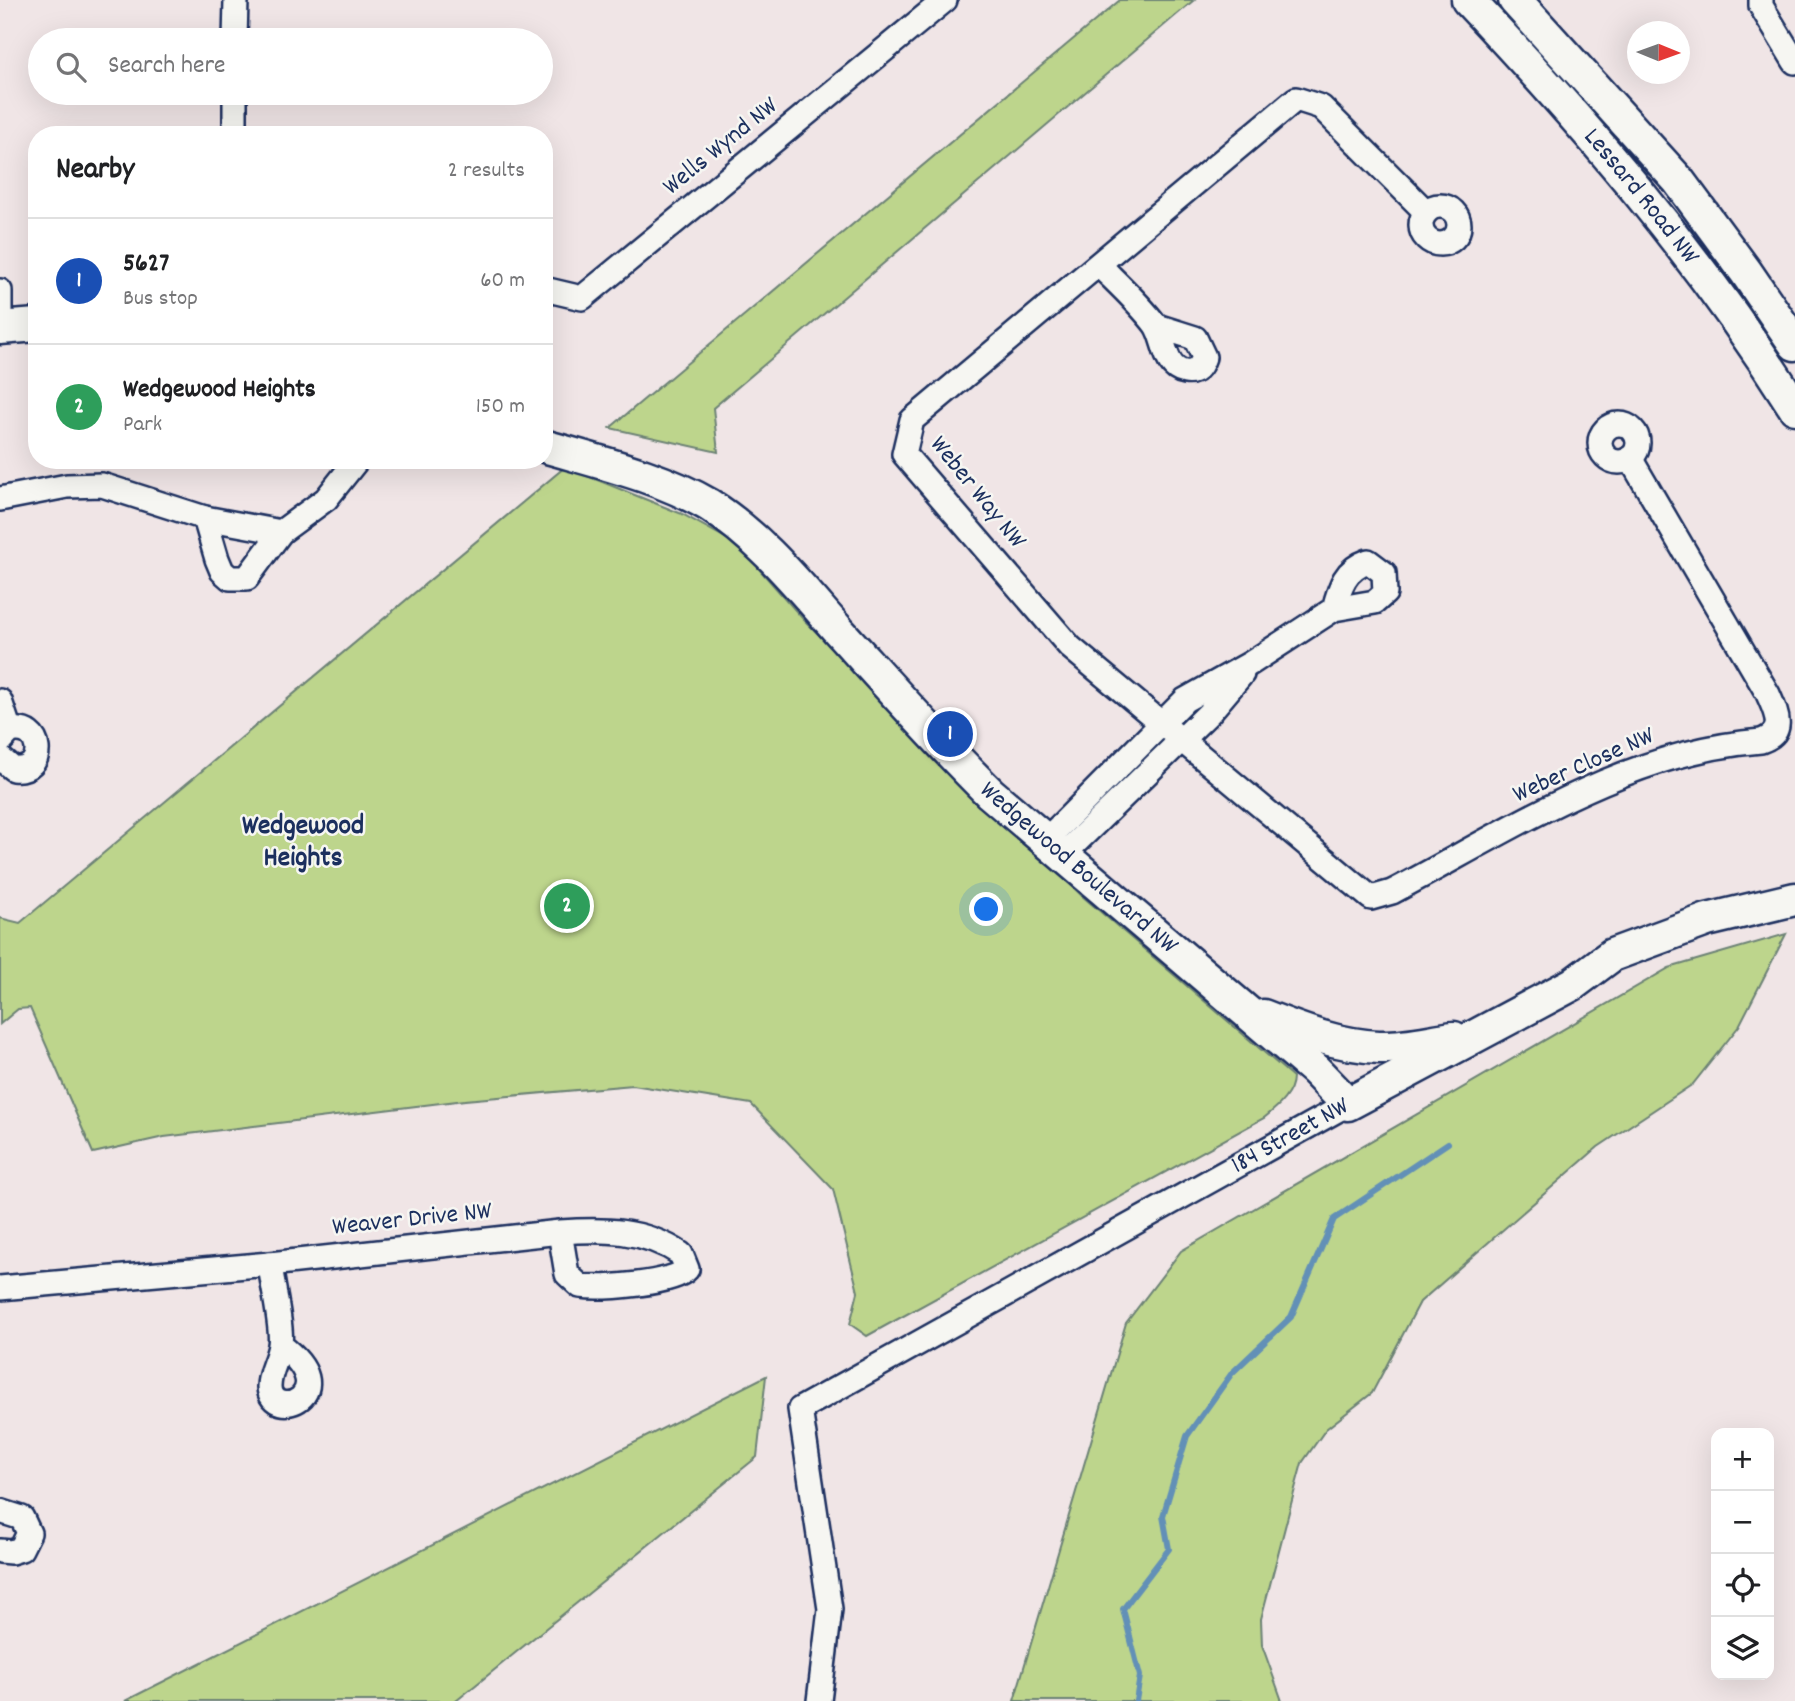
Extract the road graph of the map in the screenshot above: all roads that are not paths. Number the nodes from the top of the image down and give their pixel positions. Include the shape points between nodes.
1 (236, 0) edge
2 (944, 0) edge
3 (1468, 0) edge
4 (1515, 0) edge
5 (1761, 0) edge
6 (925, 8) edge
7 (235, 28) edge
8 (1795, 62) edge
9 (235, 105) edge
10 (235, 126) edge
11 (1426, 212) dead end
12 (1099, 265) junction
13 (0, 291) edge
14 (553, 291) edge
15 (28, 325) edge
16 (0, 326) edge
17 (1157, 326) dead end
18 (1795, 344) edge
19 (1794, 406) edge
20 (553, 449) edge
21 (1630, 458) dead end
22 (347, 469) edge
23 (0, 499) edge
24 (205, 517) junction
25 (281, 532) junction
26 (1334, 609) dead end
27 (0, 701) edge
28 (1172, 732) junction
29 (5, 736) edge
30 (0, 758) edge
31 (1054, 847) junction
32 (1795, 899) edge
33 (1244, 1009) junction
34 (1473, 1036) junction
35 (1348, 1104) junction
36 (560, 1232) junction
37 (270, 1264) junction
38 (0, 1288) edge
39 (280, 1345) dead end
40 (0, 1511) edge
41 (0, 1551) edge
42 (819, 1701) edge

1 - 7 street
2 - 6 street, Wells Wynd NW
3 - 19 street, Lessard Road NW via 1653,206 1722,297
4 - 18 street, Lessard Road NW via 1678,180
5 - 8 street
6 - 14 street, Wells Wynd NW via 582,298
9 - 10 street
11 - 12 street, Weber Way NW via 1321,107 1296,99
12 - 17 street
12 - 28 street, Weber Way NW via 912,420 904,454 1070,648
13 - 16 street
15 - 16 street
20 - 31 street, Wedgewood Boulevard NW via 675,489 734,522 789,575 953,756
21 - 28 street, Weber Close NW via 1768,694 1779,721 1771,737 1694,750 1631,771 1392,892 1371,898
22 - 25 street via 326,499
23 - 24 street via 67,486 102,485
24 - 25 street
24 - 25 street via 216,559 230,578 247,578
26 - 28 street via 1185,699
27 - 29 street
28 - 31 street
29 - 30 street via 29,732 37,742 38,755 31,765 19,770
31 - 33 street, Wedgewood Boulevard NW
32 - 34 street, 184 Street NW via 1707,920 1612,956 1573,984
33 - 34 street via 1321,1038 1362,1045 1399,1046
33 - 35 street, Wedgewood Boulevard NW
34 - 35 street, 184 Street NW
35 - 42 street, 184 Street NW via 800,1409 830,1609
36 - 36 street, Weaver Drive NW via 567,1274 580,1286 663,1280 687,1269 673,1248 635,1234
36 - 37 street, Weaver Drive NW
37 - 38 street, Weaver Drive NW
37 - 39 street
40 - 41 street via 22,1518 29,1533 22,1549

